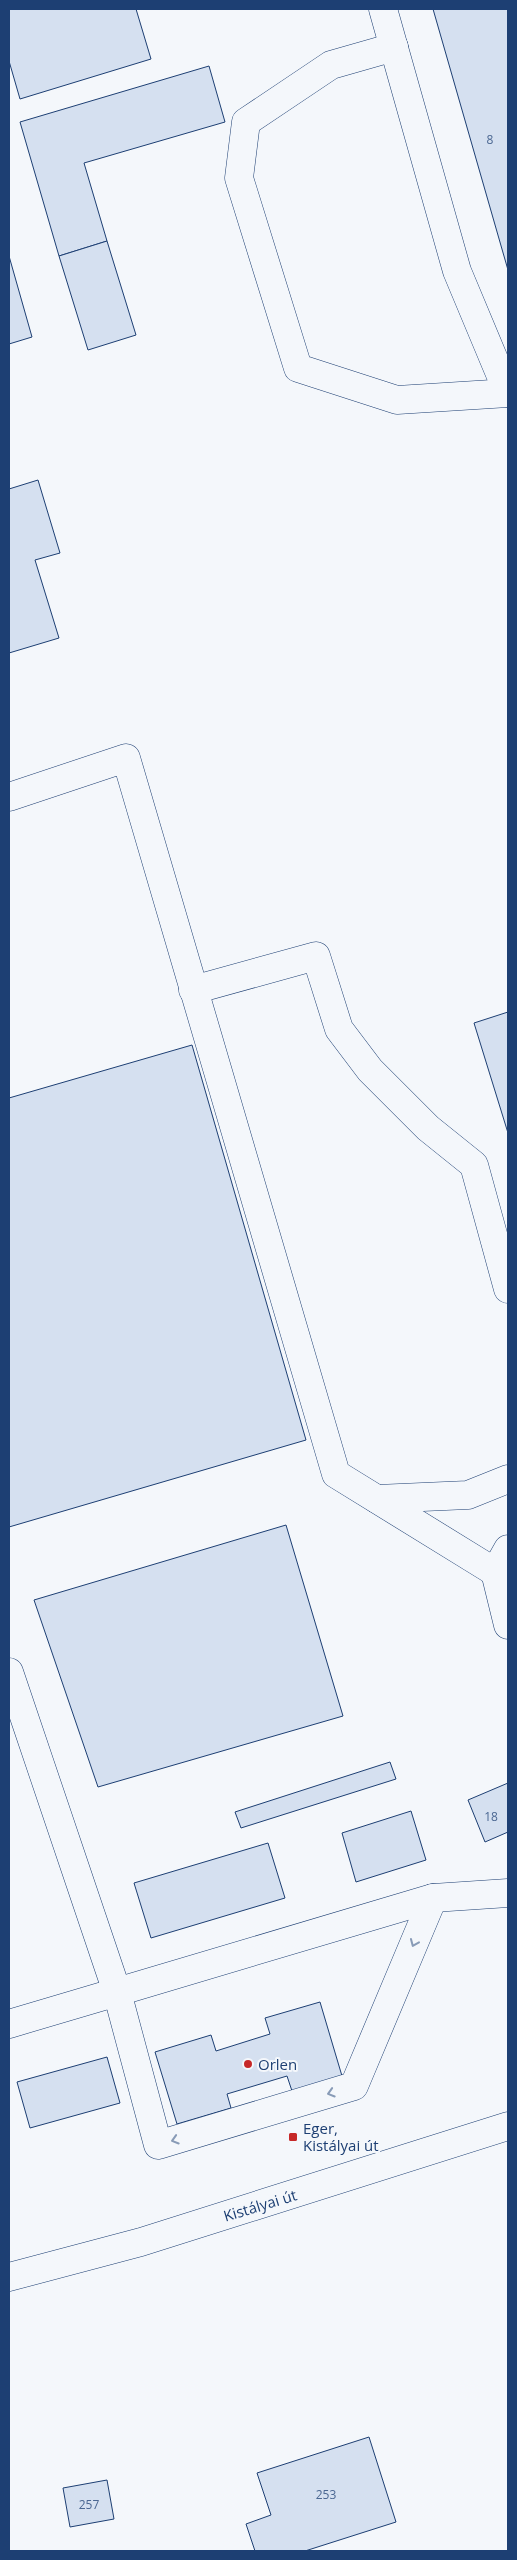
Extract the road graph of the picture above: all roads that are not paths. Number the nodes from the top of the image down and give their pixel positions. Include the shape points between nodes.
1 (383, 9) edge
2 (394, 47) junction
3 (508, 393) edge
4 (9, 797) edge
5 (193, 990) junction
6 (508, 1289) edge
7 (508, 1479) edge
8 (377, 1499) junction
9 (508, 1548) edge
10 (495, 1572) junction
11 (508, 1626) edge
12 (9, 1672) edge
13 (508, 1893) edge
14 (434, 1898) junction
15 (117, 1992) junction
16 (9, 2024) edge
17 (508, 2126) edge
18 (9, 2277) edge

1 - 2 main road
2 - 3 main road via 457,270
2 - 3 main road via 331,65 246,122 239,178 298,368 397,400
4 - 5 main road via 126,758
5 - 6 main road via 316,956 339,1029 370,1070 428,1128 474,1165
5 - 8 main road via 336,1474
7 - 8 main road via 468,1495
8 - 10 main road
9 - 10 main road
10 - 11 main road
12 - 15 main road
13 - 14 main road
14 - 15 main road
14 -> 15 main road via 354,2086 158,2145
15 - 16 main road
17 - 18 main road, Kistályai út via 141,2242

